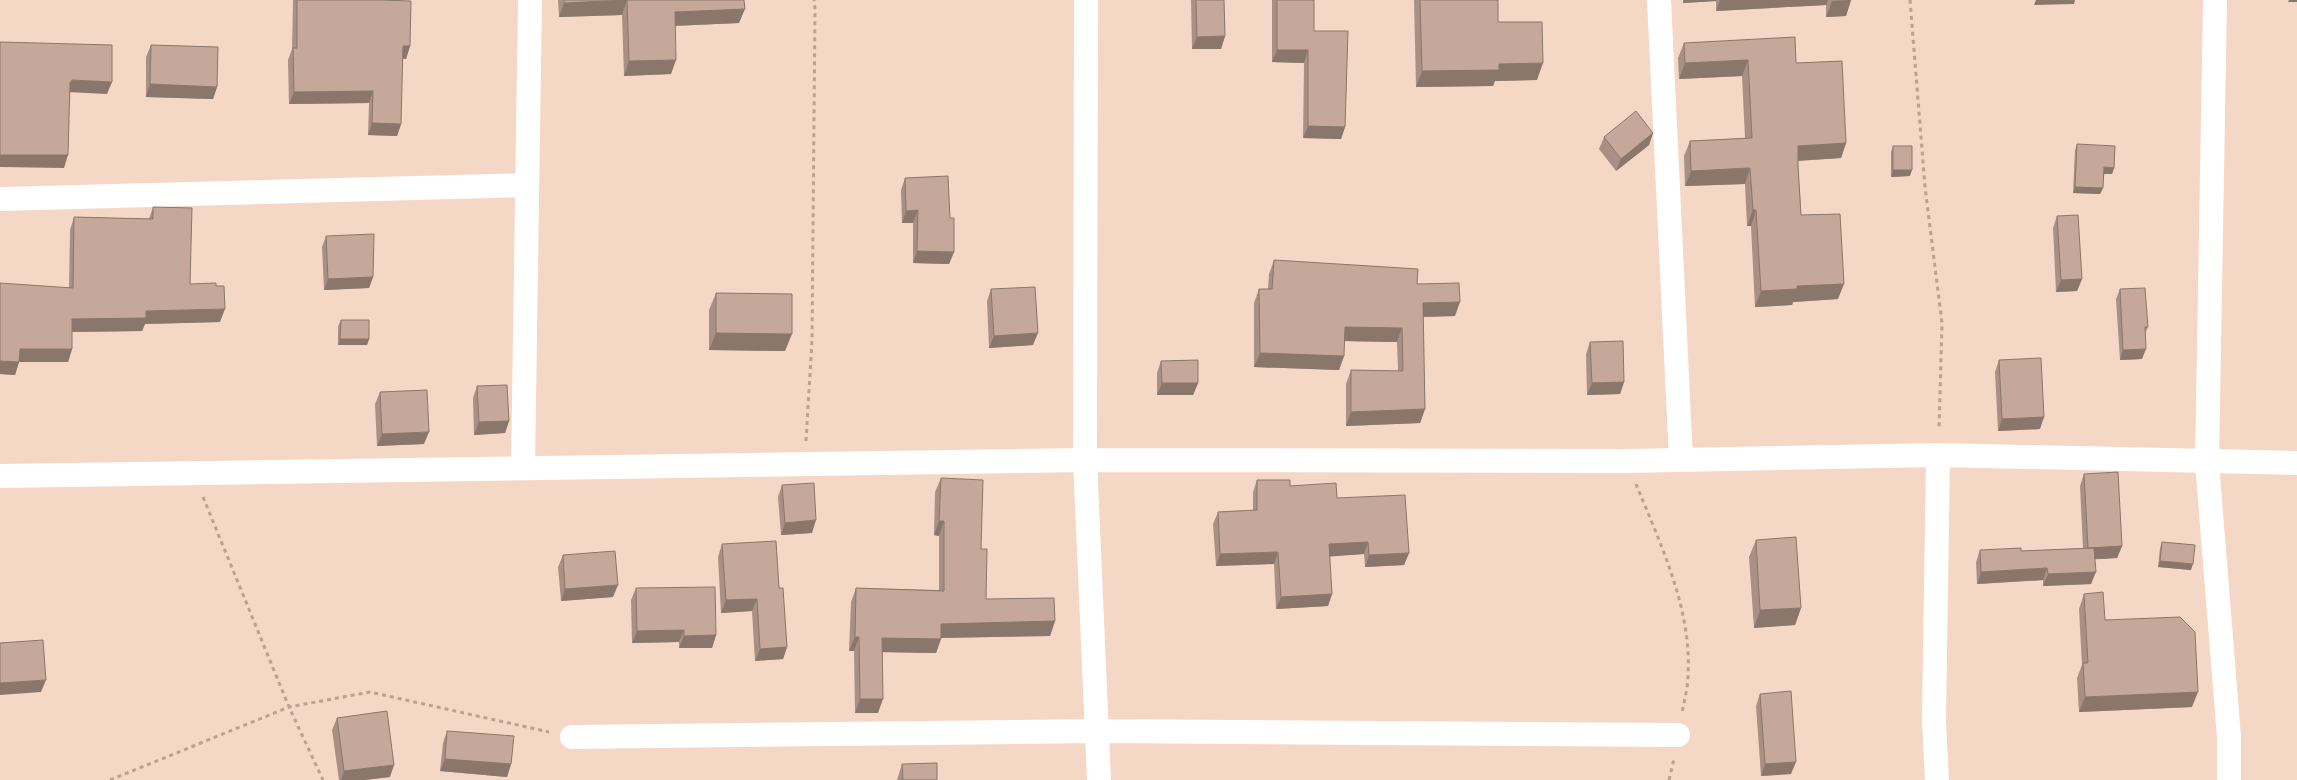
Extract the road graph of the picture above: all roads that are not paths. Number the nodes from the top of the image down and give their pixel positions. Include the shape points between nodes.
1 (530, 0) edge
2 (1086, 0) edge
3 (1659, 0) edge
4 (2215, 0) edge
5 (527, 185) junction
6 (0, 198) edge
7 (1938, 455) junction
8 (1085, 460) junction
9 (1681, 460) junction
10 (2207, 463) junction
11 (2297, 463) edge
12 (523, 468) junction
13 (0, 476) edge
14 (1097, 731) junction
15 (1678, 735) road end
16 (572, 737) road end
17 (1099, 780) edge
18 (1937, 780) edge
19 (2229, 780) edge

1 - 5 street
2 - 8 street
3 - 9 street
4 - 10 street
5 - 6 street
5 - 12 street
7 - 9 street
7 - 10 street
7 - 18 street via 1934,722
8 - 9 street
8 - 12 street
8 - 14 street
10 - 11 street
10 - 19 street via 2229,737
12 - 13 street
14 - 15 street
14 - 16 street
14 - 17 street

